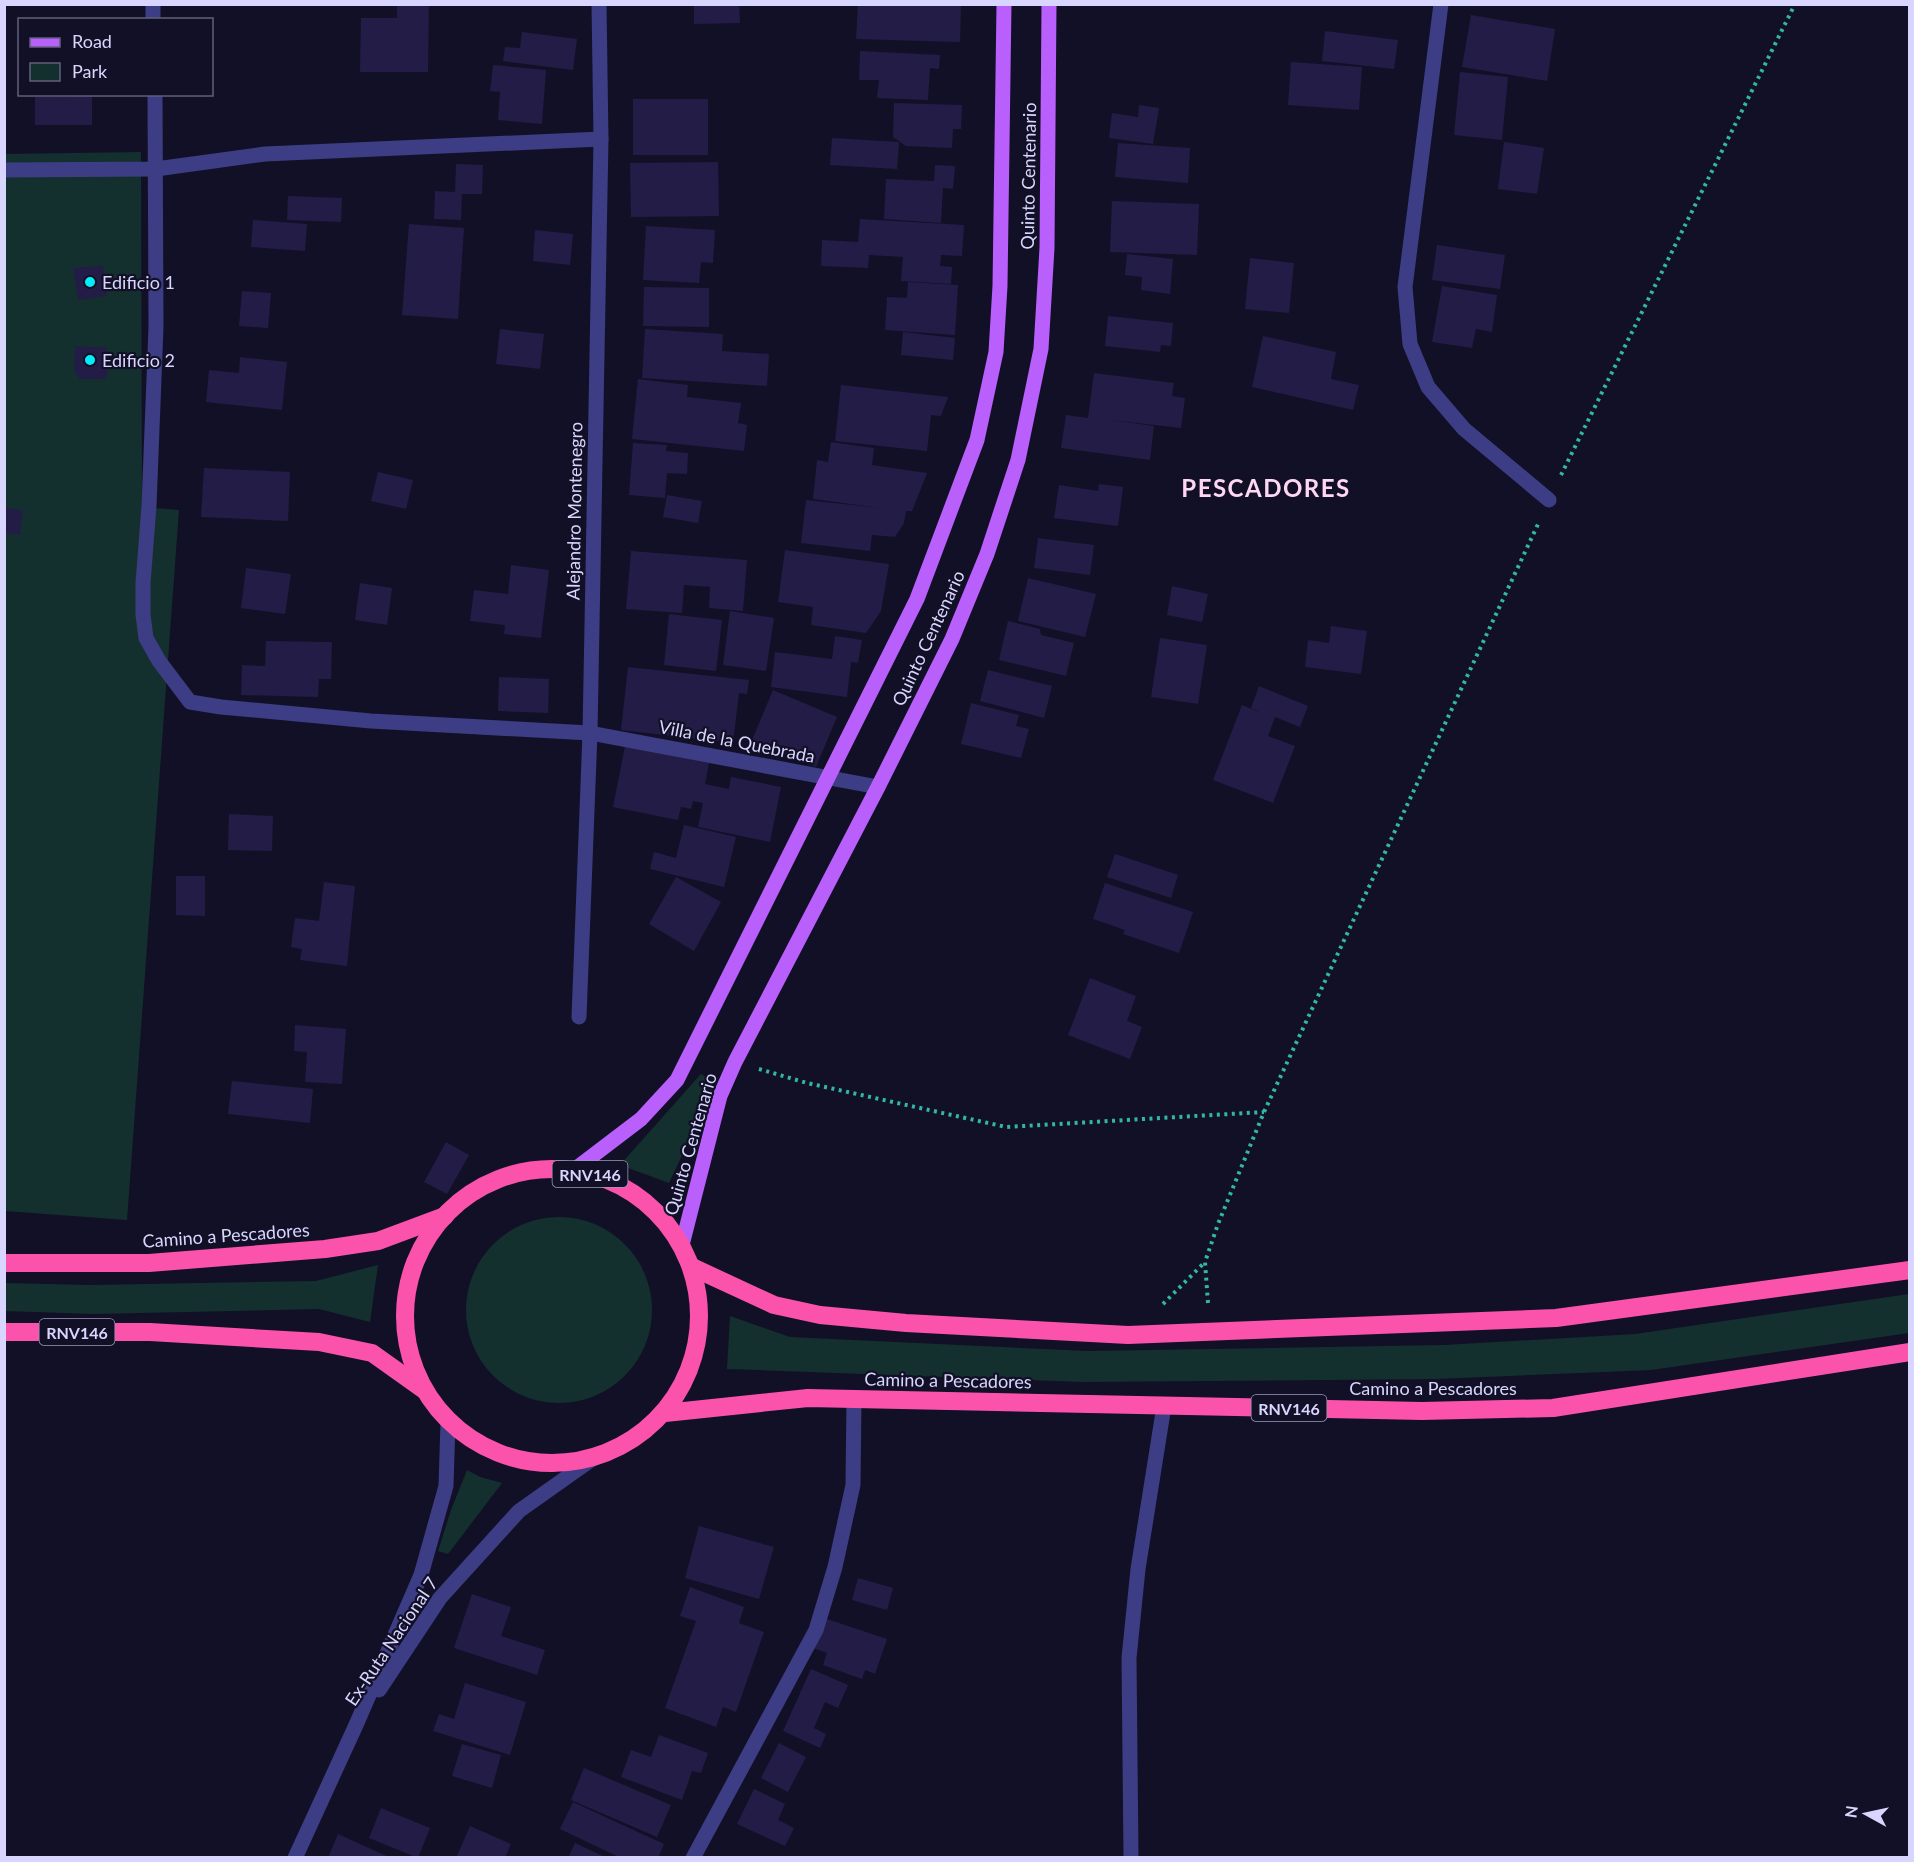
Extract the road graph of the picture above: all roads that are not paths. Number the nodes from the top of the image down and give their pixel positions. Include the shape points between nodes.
1 (599, 4) edge
2 (1004, 4) edge
3 (1049, 4) edge
4 (1442, 4) edge
5 (155, 96) edge
6 (601, 139) junction
7 (156, 169) junction
8 (4, 170) edge
9 (1549, 500) road end
10 (590, 733) junction
11 (829, 779) junction
12 (878, 788) junction
13 (579, 1017) dead end
14 (574, 1170) junction
15 (444, 1215) junction
16 (682, 1245) junction
17 (4, 1263) edge
18 (692, 1267) junction
19 (1910, 1270) edge
20 (4, 1332) edge
21 (1910, 1352) edge
22 (424, 1390) junction
23 (855, 1399) junction
24 (1164, 1406) junction
25 (665, 1413) junction
26 (448, 1422) junction
27 (591, 1460) junction
28 (356, 1725) junction
29 (295, 1857) edge
30 (693, 1857) edge
31 (1131, 1857) edge

1 - 6 street, Alejandro Montenegro
2 - 11 main road, Quinto Centenario via 996,352 977,440 917,599
3 - 12 main road, Quinto Centenario via 1047,248 1041,349 1018,460 987,554 952,639
4 - 9 street via 1405,287 1410,344 1428,387 1464,429
5 - 7 street, Villa de la Quebrada
6 - 7 street via 265,154
6 - 10 street, Alejandro Montenegro
7 - 8 street
7 - 10 street, Villa de la Quebrada via 156,338 143,615 146,638 190,702 371,721
10 - 11 street, Villa de la Quebrada
10 - 13 street, Alejandro Montenegro
11 - 12 street, Villa de la Quebrada
11 - 14 main road, Quinto Centenario via 676,1080 641,1119
12 - 16 main road, Quinto Centenario via 720,1096
14 - 15 highway, RNV146 via 538,1169 504,1177 472,1192
14 - 16 highway, RNV146 via 607,1178 637,1195 663,1218
15 - 17 highway, Camino a Pescadores / RNV146 via 378,1240 325,1249 149,1263
15 - 22 highway, RNV146 via 423,1246 409,1281 405,1318 410,1355
16 - 18 highway, RNV146
18 - 19 highway via 774,1305 820,1316 1128,1335 1556,1318
18 - 25 highway, RNV146 via 699,1301 698,1343 680,1392
20 - 22 highway, RNV146 via 150,1332 319,1342 372,1353
21 - 24 highway, Camino a Pescadores / RNV146 via 1553,1408 1422,1411
22 - 26 highway, RNV146
23 - 24 highway, Camino a Pescadores / RNV146
23 - 25 highway, Camino a Pescadores / RNV146 via 777,1400
23 - 30 street via 854,1485 816,1630
24 - 31 street via 1138,1569 1130,1658
25 - 27 highway, RNV146
26 - 27 highway, RNV146 via 479,1445 514,1460 553,1465
26 - 28 street, Ex-Ruta Nacional 7 via 446,1486 422,1575
27 - 28 street, Ex-Ruta Nacional 7 via 519,1511 440,1598
28 - 29 street, Ex-Ruta Nacional 7

